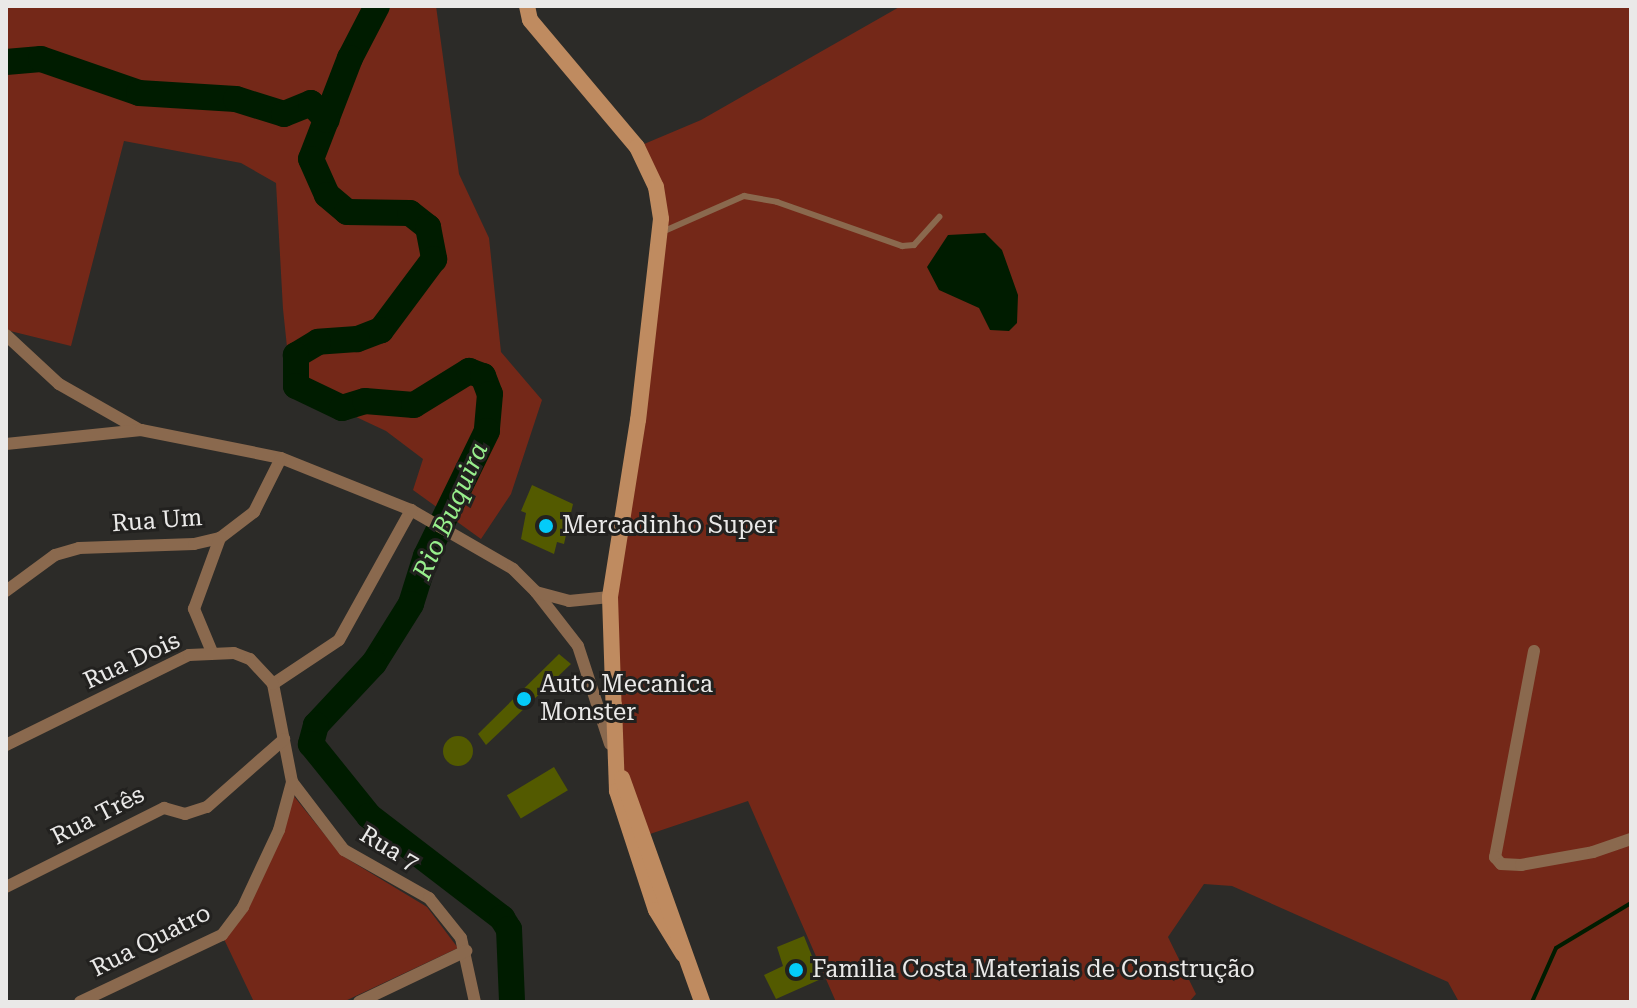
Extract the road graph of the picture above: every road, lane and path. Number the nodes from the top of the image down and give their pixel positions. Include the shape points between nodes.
1 (527, 6) edge
2 (939, 217) dead end
3 (659, 234) junction
4 (6, 335) edge
5 (141, 430) junction
6 (6, 444) edge
7 (281, 458) junction
8 (411, 510) junction
9 (220, 538) junction
10 (6, 591) edge
11 (536, 592) junction
12 (610, 597) junction
13 (1534, 651) dead end
14 (212, 652) junction
15 (273, 684) junction
16 (284, 739) junction
17 (6, 745) edge
18 (615, 762) junction
19 (292, 782) junction
20 (1631, 839) edge
21 (6, 887) edge
22 (466, 951) junction
23 (84, 1001) edge
24 (359, 1002) edge
25 (475, 1002) edge
26 (702, 1002) edge

1 - 3 main road via 530,20 647,164 656,187
2 - 3 lane via 914,245 902,246 777,202 744,196
3 - 12 main road
4 - 5 street via 59,384
5 - 6 street
5 - 7 street
7 - 8 street
7 - 9 street, Rua Um via 254,512
8 - 11 street via 513,569
8 - 15 street via 339,640
9 - 10 street, Rua Um via 194,544 79,548 55,555
9 - 14 street via 194,609
11 - 12 street via 569,601
11 - 18 street via 578,646 592,676
12 - 18 main road
13 - 20 street via 1495,857 1501,864 1521,865
14 - 15 street, Rua Dois via 250,659
14 - 17 street, Rua Dois via 175,660
15 - 16 street, Rua 7
16 - 19 street, Rua 7
16 - 21 street, Rua Três via 207,807 185,814 164,808
18 - 26 main road
19 - 22 street, Rua 7 via 344,850 429,898
19 - 23 street, Rua Quatro via 279,830 243,907 222,935
22 - 24 street
22 - 25 street, Rua 7

